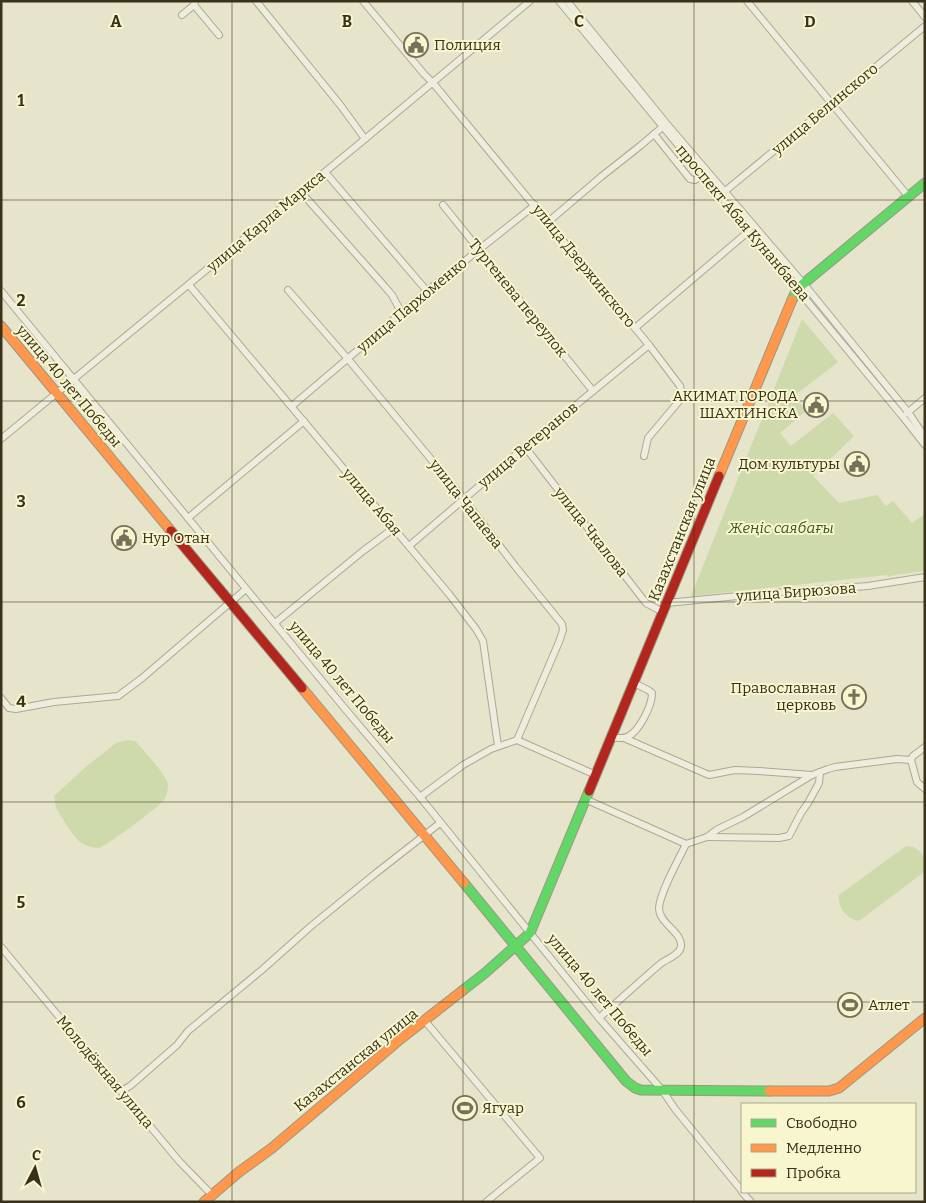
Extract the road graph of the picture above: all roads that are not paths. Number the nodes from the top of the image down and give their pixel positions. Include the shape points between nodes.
1 (256, 1) edge
2 (363, 1) edge
3 (530, 1) edge
4 (559, 1) edge
5 (567, 1) edge
6 (747, 1) edge
7 (912, 1) edge
8 (195, 3) edge
9 (922, 9) edge
10 (182, 14) dead end
11 (925, 17) edge
12 (925, 26) edge
13 (219, 36) dead end
14 (434, 82) junction
15 (832, 103) junction
16 (665, 125) junction
17 (654, 134) junction
18 (365, 139) junction
19 (325, 172) junction
20 (703, 175) junction
21 (925, 183) edge
22 (300, 192) junction
23 (724, 192) junction
24 (908, 196) junction
25 (443, 205) dead end
26 (535, 205) junction
27 (548, 222) junction
28 (749, 231) junction
29 (480, 249) junction
30 (189, 285) junction
31 (800, 286) junction
32 (288, 290) dead end
33 (1, 291) edge
34 (427, 291) junction
35 (401, 312) junction
36 (1, 326) edge
37 (635, 328) junction
38 (649, 345) junction
39 (348, 359) junction
40 (74, 379) junction
41 (593, 391) junction
42 (57, 394) junction
43 (925, 398) edge
44 (292, 406) junction
45 (906, 414) junction
46 (304, 421) junction
47 (925, 436) edge
48 (1, 439) edge
49 (925, 446) edge
50 (525, 447) junction
51 (644, 456) dead end
52 (464, 499) junction
53 (188, 518) junction
54 (394, 528) junction
55 (409, 546) junction
56 (925, 577) edge
57 (246, 588) junction
58 (230, 602) junction
59 (665, 607) junction
60 (275, 624) junction
61 (634, 683) junction
62 (1, 698) edge
63 (611, 737) junction
64 (624, 738) junction
65 (517, 740) junction
66 (498, 746) junction
67 (925, 747) edge
68 (911, 760) junction
69 (820, 772) junction
70 (596, 775) junction
71 (812, 775) junction
72 (925, 789) edge
73 (420, 796) junction
74 (585, 799) junction
75 (440, 823) junction
76 (424, 835) junction
77 (707, 837) junction
78 (686, 844) junction
79 (530, 933) junction
80 (516, 946) junction
81 (1, 947) edge
82 (599, 1018) junction
83 (925, 1018) edge
84 (425, 1021) junction
85 (662, 1090) junction
86 (121, 1091) junction
87 (741, 1191) edge
88 (212, 1195) junction
89 (204, 1202) edge
90 (486, 1202) edge

1 - 18 street
2 - 14 street, улица Дзержинского
3 - 14 street, улица Карла Маркса
4 - 16 street, проспект Абая Кунанбаева
5 - 16 street, проспект Абая Кунанбаева
6 - 15 street
7 - 9 street
8 - 10 street
8 - 13 street
9 - 11 street
12 - 15 street, улица Белинского
14 - 18 street, улица Карла Маркса
14 - 26 street, улица Дзержинского
15 - 23 street, улица Белинского
15 - 24 street
16 - 17 street
16 - 20 street, проспект Абая Кунанбаева
16 - 23 street, проспект Абая Кунанбаева
17 - 20 street via 690,180
17 - 27 street
18 - 19 street, улица Карла Маркса
19 - 22 street, улица Карла Маркса
19 - 34 street
20 - 28 street, проспект Абая Кунанбаева
21 - 24 street, Казахстанская улица
22 - 30 street, улица Карла Маркса
22 - 35 street via 392,295
23 - 31 street, проспект Абая Кунанбаева
24 - 31 street, Казахстанская улица
25 - 29 street, Тургенева переулок
26 - 27 street, улица Дзержинского
26 - 29 street, улица Пархоменко
27 - 37 street, улица Дзержинского
28 - 31 street, проспект Абая Кунанбаева
28 - 37 street
29 - 34 street, улица Пархоменко
29 - 41 street, Тургенева переулок
30 - 40 street, улица Карла Маркса
30 - 44 street, улица Абая
31 - 45 street, проспект Абая Кунанбаева
31 - 59 street, Казахстанская улица
32 - 39 street, улица Чапаева
33 - 40 street, улица 40 лет Победы
34 - 35 street, улица Пархоменко
35 - 39 street, улица Пархоменко
36 - 42 street, улица 40 лет Победы
37 - 38 street, улица Дзержинского
38 - 41 street, улица Ветеранов
38 - 51 street, улица Дзержинского via 680,386 682,394 648,438
39 - 44 street, улица Пархоменко
39 - 52 street, улица Чапаева
40 - 42 street, улица Карла Маркса
40 - 53 street, улица 40 лет Победы
41 - 50 street, улица Ветеранов
42 - 48 street, улица Карла Маркса
42 - 58 street, улица 40 лет Победы
43 - 45 street
44 - 46 street, улица Абая
45 - 47 street, проспект Абая Кунанбаева
45 - 49 street, проспект Абая Кунанбаева
46 - 53 street
46 - 54 street, улица Абая
50 - 52 street, улица Ветеранов
50 - 59 street, улица Чкалова via 646,603
52 - 55 street, улица Ветеранов
52 - 65 street, улица Чапаева via 562,624 559,642
53 - 57 street, улица 40 лет Победы
54 - 55 street, улица Абая
54 - 60 street
55 - 66 street, улица Абая via 482,641
56 - 59 street, улица Бирюзова
57 - 58 street
57 - 60 street, улица 40 лет Победы
58 - 62 street via 118,696 16,709 10,708
58 - 76 street, улица 40 лет Победы
59 - 61 street, Казахстанская улица
60 - 73 street, улица 40 лет Победы
61 - 63 street, Казахстанская улица
61 - 64 street via 652,693 652,698 640,725 633,734
63 - 64 street
63 - 70 street, Казахстанская улица
64 - 71 street via 709,774 736,770
65 - 66 street
65 - 70 street
66 - 73 street via 463,765
67 - 68 street
68 - 69 street via 835,767
68 - 72 street via 917,782
69 - 71 street
69 - 77 street via 819,783 789,836
70 - 74 street, Казахстанская улица
71 - 77 street
73 - 75 street, улица 40 лет Победы
74 - 78 street
74 - 79 street, Казахстанская улица
75 - 76 street
75 - 79 street, улица 40 лет Победы
76 - 80 street, улица 40 лет Победы
76 - 86 street via 188,1031 177,1045
77 - 78 street
78 - 82 street via 662,894 659,909 662,918 676,933 681,948
79 - 80 street, Казахстанская улица
79 - 82 street, улица 40 лет Победы
80 - 84 street, Казахстанская улица
80 - 85 street, улица 40 лет Победы via 626,1081 641,1090
81 - 86 street, Молодёжная улица
82 - 85 street, улица 40 лет Победы
83 - 85 street via 839,1088 817,1091
84 - 88 street, Казахстанская улица
84 - 90 street via 540,1158
85 - 87 street, улица 40 лет Победы
86 - 88 street, Молодёжная улица
88 - 89 street, Казахстанская улица

